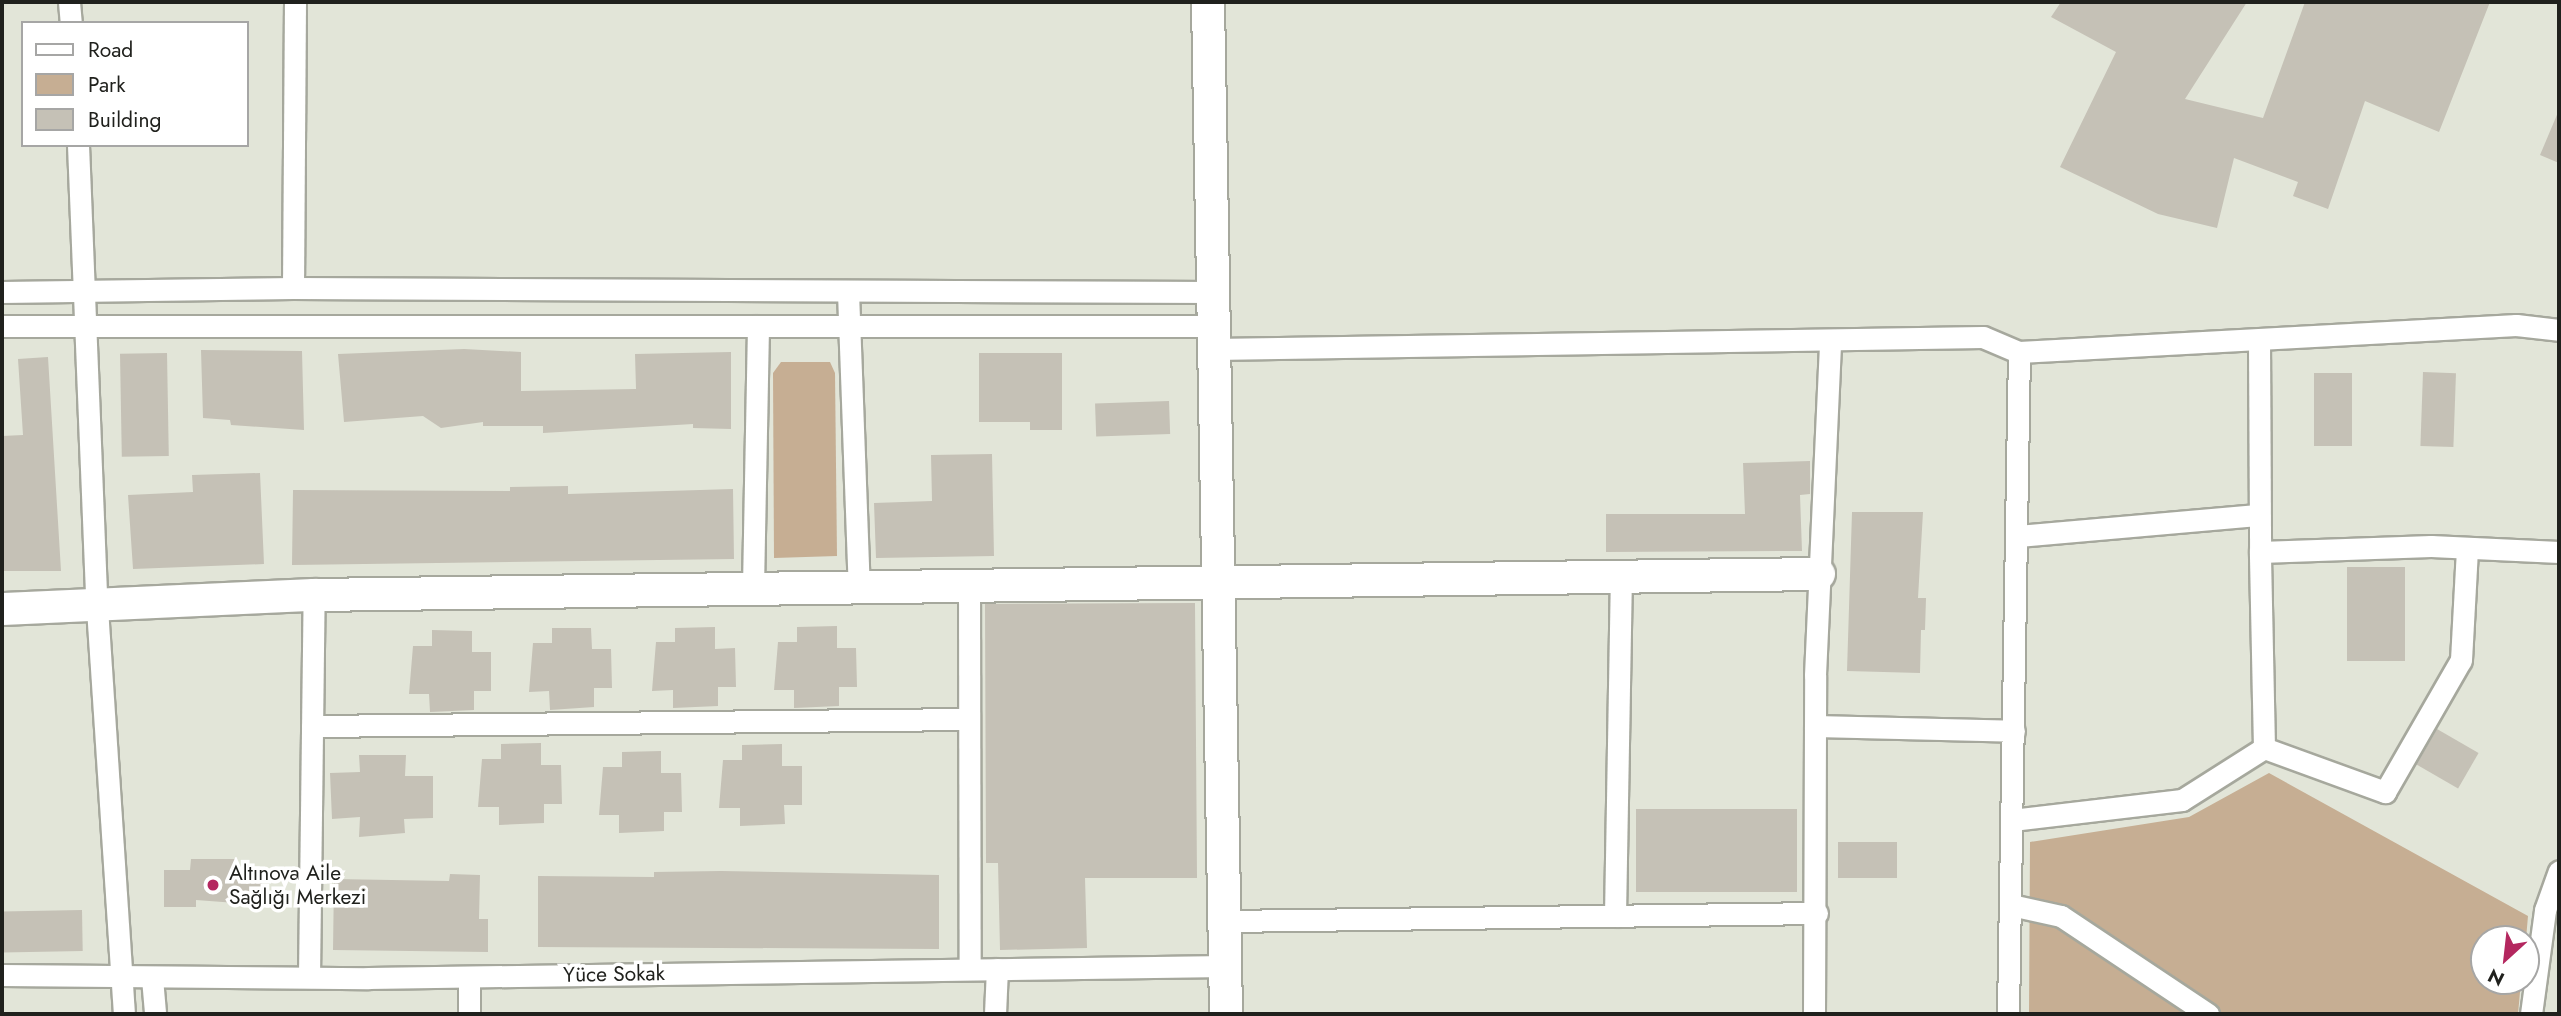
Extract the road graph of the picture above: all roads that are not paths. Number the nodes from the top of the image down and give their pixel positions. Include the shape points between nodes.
1 (69, 2) edge
2 (295, 2) edge
3 (1208, 2) edge
4 (71, 21) edge
5 (78, 147) edge
6 (293, 288) junction
7 (87, 290) junction
8 (2, 292) edge
9 (848, 292) junction
10 (1215, 292) junction
11 (758, 326) junction
12 (849, 326) junction
13 (2, 327) edge
14 (88, 327) junction
15 (2559, 330) edge
16 (1214, 337) junction
17 (2259, 340) junction
18 (1830, 341) junction
19 (2019, 352) junction
20 (2258, 515) junction
21 (2017, 536) junction
22 (2467, 548) junction
23 (2260, 552) junction
24 (2559, 552) edge
25 (1819, 574) junction
26 (1620, 577) junction
27 (1218, 582) junction
28 (969, 584) junction
29 (859, 586) junction
30 (753, 587) junction
31 (314, 596) junction
32 (97, 608) junction
33 (2, 609) edge
34 (969, 719) junction
35 (312, 726) junction
36 (1815, 726) junction
37 (2014, 731) junction
38 (2264, 748) junction
39 (2012, 820) junction
40 (2559, 872) edge
41 (2011, 905) junction
42 (1817, 913) junction
43 (1615, 916) junction
44 (1225, 921) junction
45 (1226, 965) junction
46 (970, 969) junction
47 (997, 969) junction
48 (2, 975) edge
49 (120, 977) junction
50 (309, 977) junction
51 (469, 977) junction
52 (152, 978) junction
53 (124, 1014) edge
54 (155, 1014) edge
55 (469, 1014) edge
56 (995, 1014) edge
57 (1226, 1014) edge
58 (1814, 1014) edge
59 (2008, 1014) edge
60 (2208, 1014) edge
61 (2531, 1014) edge

1 - 4 street
2 - 6 street
3 - 10 street
5 - 7 street
6 - 7 street
6 - 9 street
7 - 8 street
7 - 14 street
9 - 10 street
9 - 12 street
10 - 16 street
11 - 12 street
11 - 14 street
11 - 30 street
12 - 16 street
12 - 29 street
13 - 14 street
14 - 32 street
15 - 17 street via 2516,325
16 - 18 street
16 - 27 street
17 - 19 street
17 - 20 street
18 - 19 street via 1983,337
18 - 25 street
19 - 21 street
20 - 21 street
20 - 23 street
21 - 37 street
22 - 23 street
22 - 24 street
22 - 38 street via 2461,660 2385,793
23 - 38 street
25 - 26 street
25 - 36 street
26 - 27 street
26 - 43 street
27 - 28 street
27 - 44 street
28 - 29 street
28 - 34 street
29 - 30 street
30 - 31 street
31 - 32 street
31 - 35 street
32 - 33 street
32 - 49 street
34 - 35 street
34 - 46 street
35 - 50 street
36 - 37 street
36 - 42 street
37 - 39 street
38 - 39 street via 2182,800
39 - 41 street
40 - 61 street via 2545,911
41 - 59 street
41 - 60 street via 2061,916
42 - 43 street
42 - 58 street
43 - 44 street
44 - 45 street
45 - 47 street, Yüce Sokak
45 - 57 street
46 - 47 street, Yüce Sokak
46 - 51 street, Yüce Sokak
47 - 56 street
48 - 49 street, Yüce Sokak
49 - 52 street, Yüce Sokak
49 - 53 street
50 - 51 street, Yüce Sokak
50 - 52 street, Yüce Sokak
51 - 55 street
52 - 54 street

